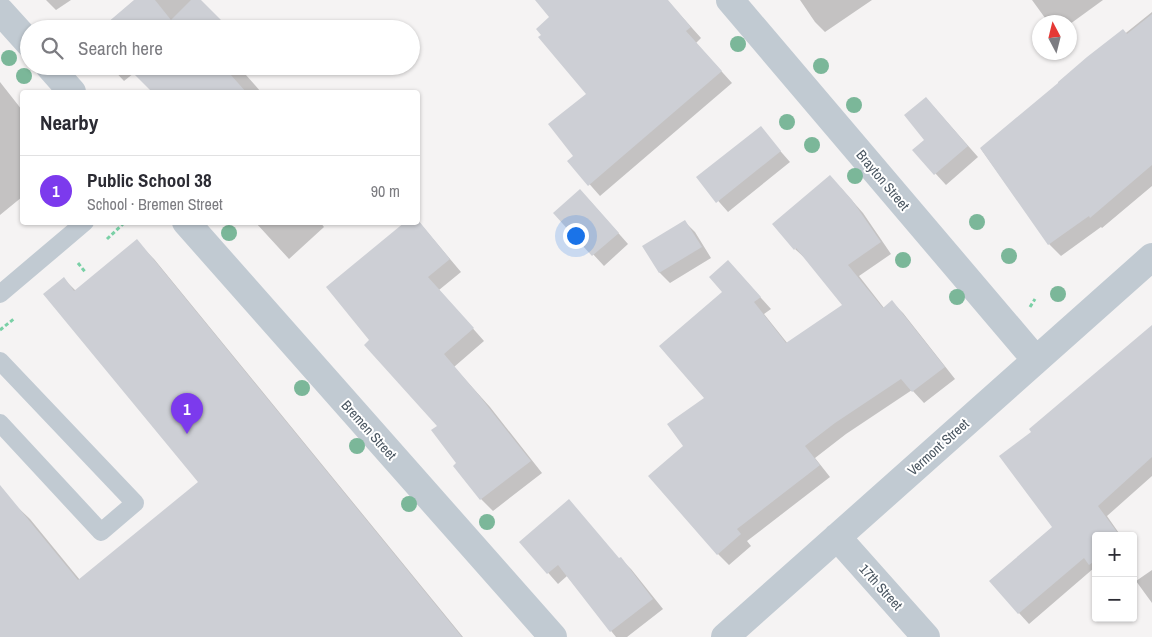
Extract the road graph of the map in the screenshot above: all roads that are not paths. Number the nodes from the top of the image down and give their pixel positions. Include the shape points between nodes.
1 (730, 0) edge
2 (0, 11) edge
3 (20, 33) edge
4 (57, 75) edge
5 (70, 90) edge
6 (81, 225) edge
7 (189, 225) edge
8 (1152, 257) edge
9 (0, 294) edge
10 (1036, 360) junction
11 (3, 371) edge
12 (0, 423) edge
13 (837, 537) junction
14 (553, 637) edge
15 (725, 637) edge
16 (926, 637) edge

1 - 10 street, Brayton Street
2 - 3 street
4 - 5 street
6 - 9 lane
7 - 14 street, Bremen Street
8 - 10 street, Vermont Street
10 - 13 street, Vermont Street
11 - 12 lane via 135,504 101,532
13 - 15 street, Vermont Street
13 - 16 street, 17th Street

